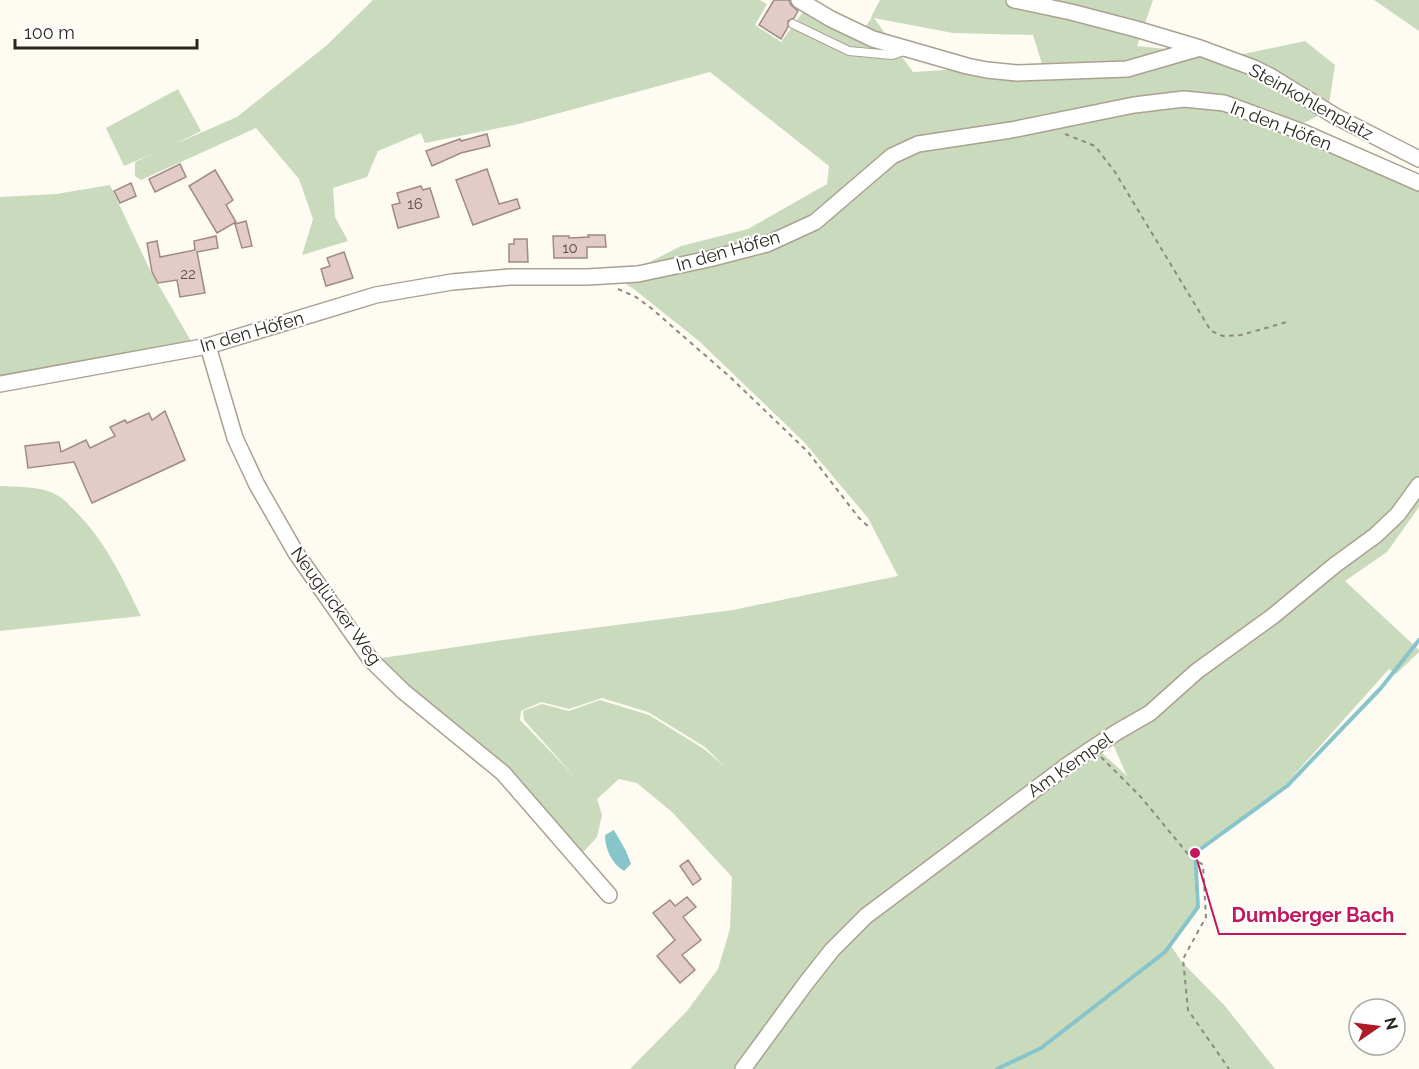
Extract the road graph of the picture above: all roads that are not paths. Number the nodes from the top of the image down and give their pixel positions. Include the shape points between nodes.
1 (799, 0) edge
2 (1014, 0) edge
3 (792, 24) dead end
4 (910, 48) junction
5 (1200, 48) junction
6 (1419, 159) edge
7 (1419, 183) edge
8 (208, 346) junction
9 (0, 384) edge
10 (1419, 485) edge
11 (609, 895) dead end
12 (743, 1069) edge

1 - 4 street via 873,39
2 - 5 street, Steinkohlenplatz
3 - 4 lane via 849,51 892,55
4 - 5 street via 968,66 1017,73 1127,69
5 - 6 street, Steinkohlenplatz via 1270,76 1335,116
7 - 8 street, In den Höfen via 1224,103 1184,99 1134,105 918,144 892,156 815,222 744,250 638,274 510,277 387,293
8 - 9 street, In den Höfen
8 - 11 street, Neuglücker Weg via 236,438 257,485 296,553 371,660 503,773
10 - 12 street, Am Kempel via 1376,535 1197,671 1150,713 1060,770 866,916 806,983

